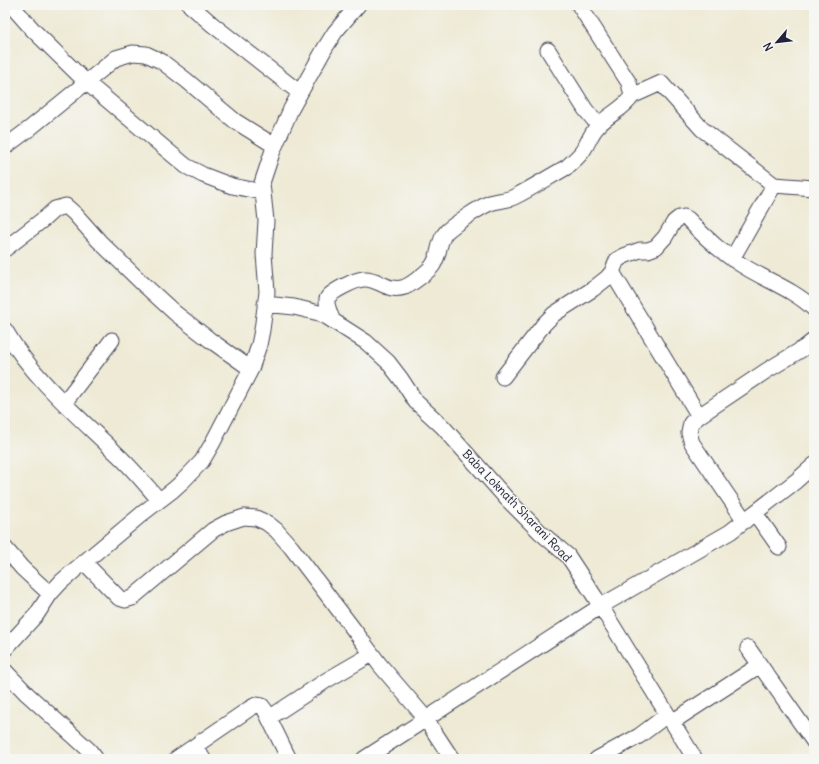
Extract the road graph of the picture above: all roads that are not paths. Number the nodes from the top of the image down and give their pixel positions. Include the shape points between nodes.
1 (11, 5) edge
2 (190, 5) edge
3 (358, 5) edge
4 (579, 5) edge
5 (548, 50) dead end
6 (86, 82) junction
7 (300, 93) junction
8 (632, 96) junction
9 (598, 125) junction
10 (275, 146) junction
11 (5, 147) edge
12 (774, 185) junction
13 (814, 188) edge
14 (263, 192) junction
15 (5, 249) edge
16 (732, 259) junction
17 (612, 272) junction
18 (265, 304) junction
19 (814, 309) edge
20 (332, 319) junction
21 (5, 330) edge
22 (112, 340) dead end
23 (814, 340) edge
24 (251, 369) junction
25 (503, 376) dead end
26 (64, 403) junction
27 (699, 416) junction
28 (814, 465) edge
29 (159, 500) junction
30 (750, 517) junction
31 (779, 547) dead end
32 (5, 548) edge
33 (84, 562) junction
34 (50, 594) junction
35 (601, 606) junction
36 (748, 648) dead end
37 (5, 649) edge
38 (372, 654) junction
39 (760, 665) junction
40 (6, 672) edge
41 (269, 718) junction
42 (670, 718) junction
43 (426, 719) junction
44 (814, 742) edge
45 (195, 746) junction
46 (96, 759) edge
47 (176, 759) edge
48 (202, 759) edge
49 (289, 759) edge
50 (364, 759) edge
51 (452, 759) edge
52 (597, 759) edge
53 (695, 759) edge

1 - 6 street
2 - 7 street
3 - 7 street via 335,32
4 - 8 street via 629,83
5 - 9 street
6 - 10 street via 116,58 133,53 146,54 161,61 235,121
6 - 11 street
6 - 14 street via 186,166 232,186
7 - 10 street
8 - 9 street
8 - 12 street via 661,83 702,129
9 - 20 street via 583,150 567,167 512,198 489,203 446,232 435,263 412,282 404,287 391,288 365,278 330,294 327,306
10 - 14 street via 262,183
12 - 13 street
12 - 16 street
14 - 18 street via 266,221
15 - 24 street via 55,209 66,206 141,282 176,313
16 - 17 street via 684,217 674,222 656,247 624,256 617,260
16 - 19 street via 788,290
17 - 25 street via 593,289 554,314
17 - 27 street
18 - 20 street, Baba Loknath Sharani Road via 294,307
18 - 24 street via 259,345
20 - 35 street, Baba Loknath Sharani Road via 366,342 388,362 416,402 443,427 507,499 568,556
21 - 26 street via 38,376
22 - 26 street
23 - 27 street
24 - 29 street via 202,461 183,481
26 - 29 street via 119,456
27 - 30 street via 691,423 689,433 692,443
28 - 30 street
29 - 33 street
30 - 31 street
30 - 35 street via 700,550
32 - 34 street
33 - 34 street
33 - 38 street via 119,598 125,600 132,598 212,530 244,517 256,518 276,530
34 - 37 street via 37,614
35 - 42 street, Baba Loknath Sharani Road
35 - 43 street
36 - 39 street
38 - 41 street
38 - 43 street
39 - 42 street
39 - 44 street
40 - 46 street
41 - 45 street via 262,706 256,705
41 - 49 street
42 - 52 street
42 - 53 street, Baba Loknath Sharani Road
43 - 50 street
43 - 51 street
45 - 47 street
45 - 48 street

